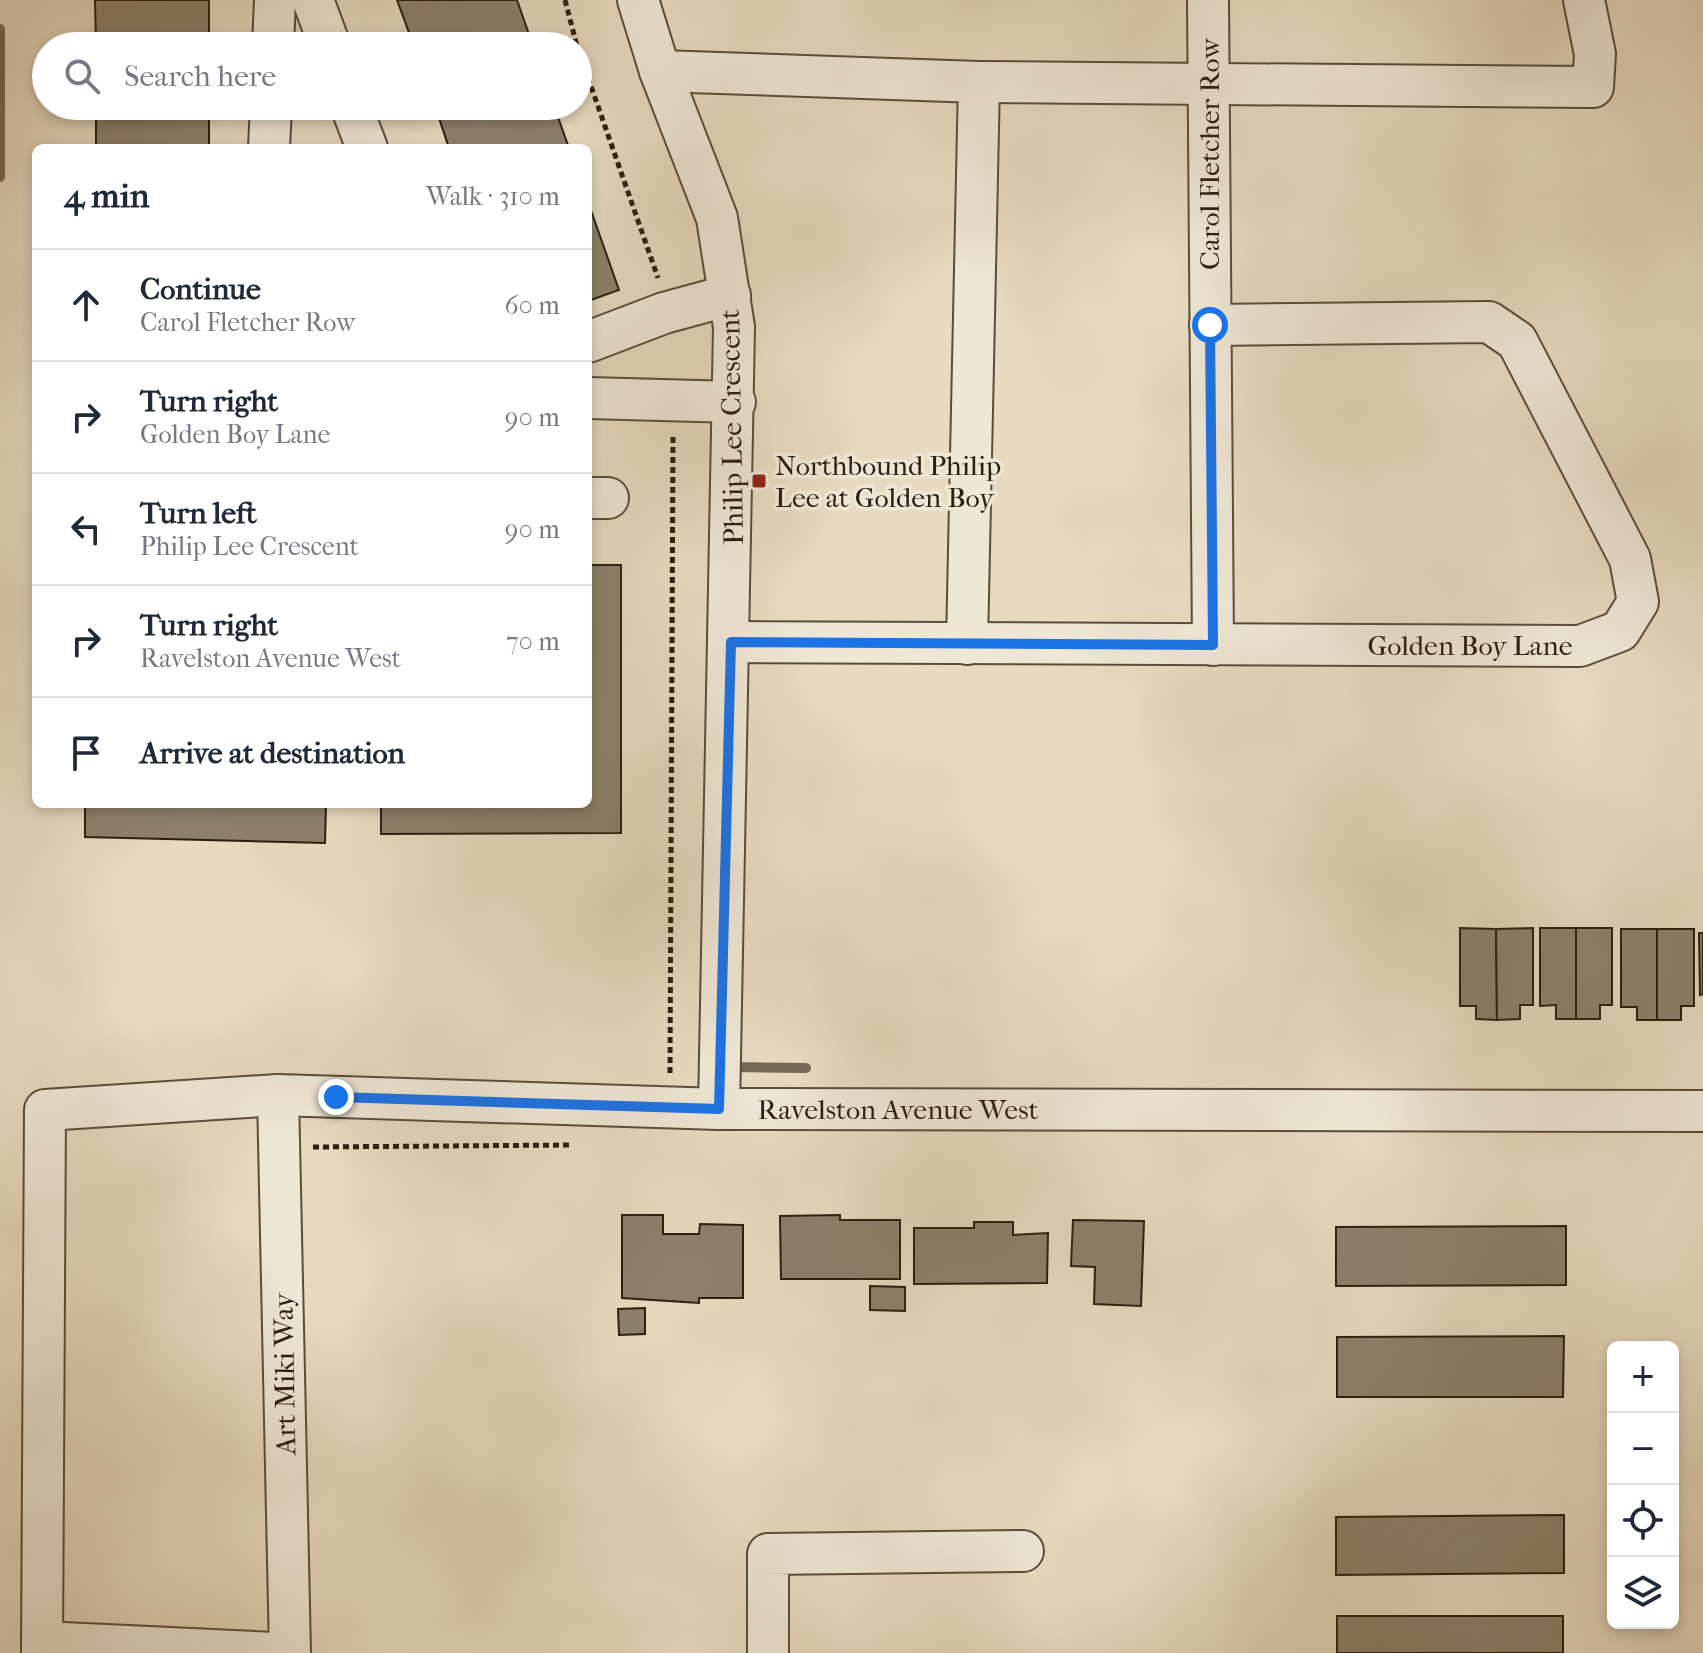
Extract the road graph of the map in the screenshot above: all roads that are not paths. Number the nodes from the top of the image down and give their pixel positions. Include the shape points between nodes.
1 (638, 0) edge
2 (1208, 0) edge
3 (1584, 0) edge
4 (286, 1) edge
5 (277, 32) edge
6 (316, 32) edge
7 (660, 71) junction
8 (979, 82) junction
9 (1208, 85) junction
10 (270, 120) edge
11 (356, 120) edge
12 (269, 144) edge
13 (365, 144) edge
14 (730, 295) junction
15 (1210, 325) junction
16 (592, 340) edge
17 (592, 398) edge
18 (735, 402) junction
19 (731, 642) junction
20 (967, 644) junction
21 (1213, 645) junction
22 (278, 1095) junction
23 (719, 1109) junction
24 (1703, 1111) edge
25 (1023, 1551) dead end
26 (42, 1647) edge
27 (274, 1653) edge
28 (290, 1653) edge
29 (768, 1653) edge

1 - 7 street, Philip Lee Crescent
2 - 9 street, Carol Fletcher Row
3 - 9 street via 1595,54 1593,87
4 - 5 street
4 - 6 street
7 - 8 street
7 - 14 street, Philip Lee Crescent via 717,218
8 - 9 street
8 - 20 street
9 - 15 street, Carol Fletcher Row
10 - 12 street
11 - 13 street
14 - 16 street
14 - 18 street, Philip Lee Crescent
15 - 21 street, Carol Fletcher Row
15 - 21 street, Golden Boy Lane via 1489,322 1517,341 1630,559 1638,602 1620,631 1580,646
17 - 18 street
18 - 19 street, Philip Lee Crescent
19 - 20 street, Golden Boy Lane
19 - 23 street, Philip Lee Crescent
20 - 21 street, Golden Boy Lane
22 - 23 street, Ravelston Avenue West
22 - 26 street, Ravelston Avenue West via 45,1110
22 - 28 street, Art Miki Way
23 - 24 street, Ravelston Avenue West
25 - 29 street via 768,1554
26 - 27 street

